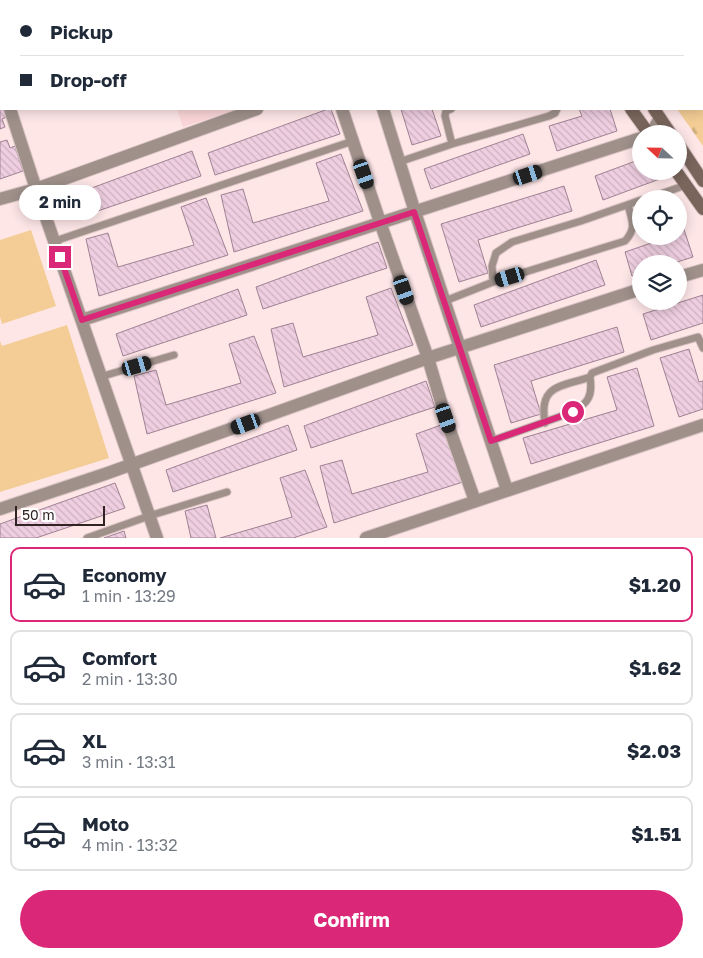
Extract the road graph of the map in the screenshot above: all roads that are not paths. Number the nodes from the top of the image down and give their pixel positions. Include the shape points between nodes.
1 (10, 110) edge
2 (254, 110) edge
3 (342, 110) edge
4 (383, 110) edge
5 (449, 110) edge
6 (556, 110) edge
7 (632, 110) edge
8 (657, 113) edge
9 (643, 125) edge
10 (653, 125) edge
11 (665, 125) edge
12 (353, 141) junction
13 (632, 141) edge
14 (452, 144) junction
15 (688, 158) edge
16 (399, 162) junction
17 (682, 180) edge
18 (703, 181) edge
19 (686, 185) junction
20 (36, 189) junction
21 (672, 190) edge
22 (0, 199) edge
23 (632, 203) edge
24 (628, 205) junction
25 (703, 209) edge
26 (414, 212) junction
27 (380, 222) junction
28 (55, 241) junction
29 (703, 270) edge
30 (687, 275) edge
31 (493, 282) junction
32 (632, 293) edge
33 (445, 301) junction
34 (82, 320) junction
35 (461, 348) junction
36 (703, 348) edge
37 (174, 355) dead end
38 (428, 358) junction
39 (100, 377) junction
40 (590, 377) junction
41 (545, 423) junction
42 (703, 425) edge
43 (491, 441) junction
44 (132, 465) junction
45 (507, 490) junction
46 (227, 492) dead end
47 (475, 501) junction
48 (0, 509) edge
49 (149, 516) junction
50 (87, 538) edge
51 (157, 538) edge
52 (366, 538) edge

1 - 20 street
2 - 20 street
3 - 12 street
4 - 16 street
5 - 14 lane via 445,116
6 - 14 lane via 548,116
7 - 9 street
8 - 10 street
8 - 11 street
12 - 27 street
12 - 28 lane
13 - 26 street
14 - 16 lane
15 - 18 street
16 - 26 street
17 - 19 street
19 - 21 lane
19 - 25 street
20 - 22 street
20 - 28 street
23 - 24 lane
24 - 31 lane via 512,242 496,253 492,266
24 - 31 lane via 634,224 632,234 625,241
26 - 27 street
26 - 33 street
27 - 34 street
27 - 38 street
28 - 34 street
29 - 30 street
31 - 33 lane
32 - 35 street
33 - 35 street
34 - 39 street
35 - 38 street
35 - 43 street
36 - 40 lane via 698,336 592,373
37 - 39 lane
38 - 44 street
38 - 47 street
39 - 44 street
40 - 41 lane via 592,387 585,405
40 - 41 lane via 547,395 543,410
41 - 43 lane
42 - 45 street
43 - 45 street
44 - 48 street
44 - 49 street
45 - 47 street
46 - 49 lane
47 - 52 street
49 - 50 lane
49 - 51 street

